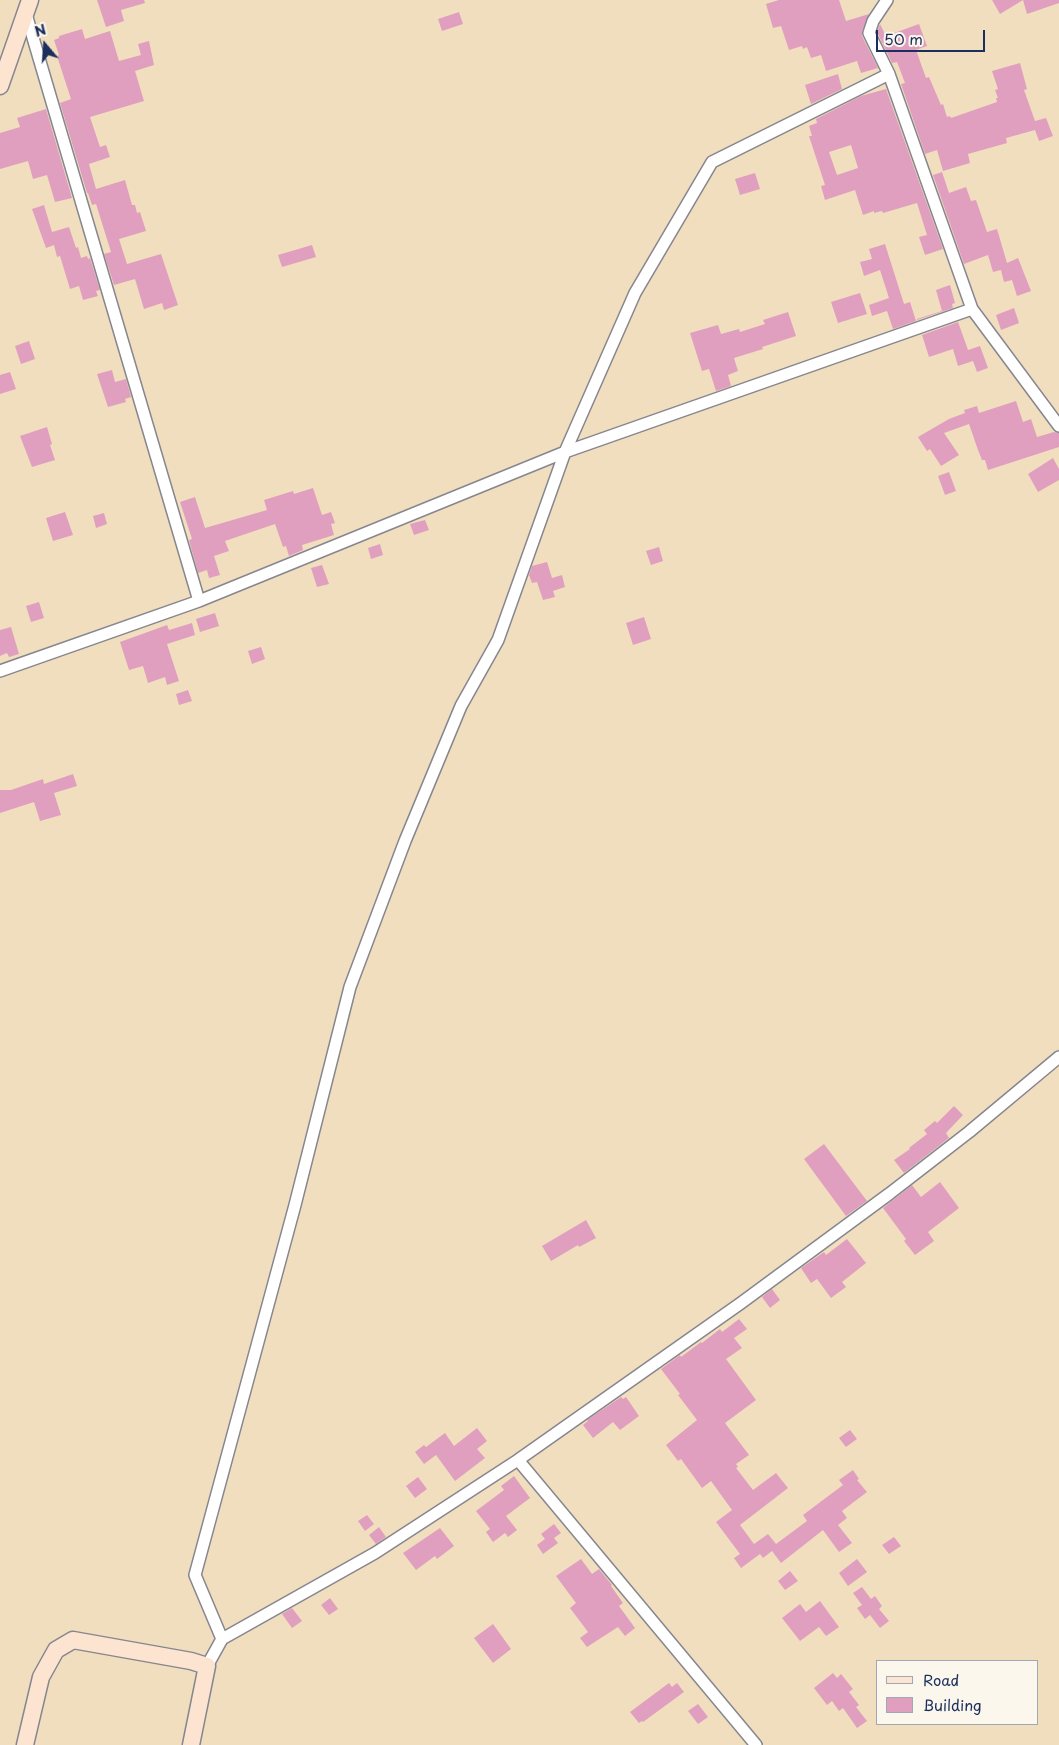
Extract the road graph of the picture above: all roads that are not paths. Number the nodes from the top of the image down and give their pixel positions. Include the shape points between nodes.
1 (887, 0) edge
2 (28, 7) edge
3 (889, 74) junction
4 (0, 86) edge
5 (972, 309) junction
6 (1059, 426) edge
7 (566, 452) junction
8 (200, 601) junction
9 (0, 671) edge
10 (1059, 1057) edge
11 (518, 1460) junction
12 (222, 1639) junction
13 (207, 1666) junction
14 (25, 1745) edge
15 (192, 1745) edge
16 (756, 1745) edge

1 - 3 street via 869,33
2 - 4 street
2 - 8 street
3 - 5 street
3 - 7 street via 712,162 635,293
5 - 6 street
5 - 7 street
7 - 8 street
7 - 12 street via 498,640 461,706 350,987 295,1205 194,1575
8 - 9 street
10 - 11 street via 889,1194
11 - 12 street via 375,1553
11 - 16 street
12 - 13 street
13 - 14 street via 73,1640 56,1650 41,1677
13 - 15 street

